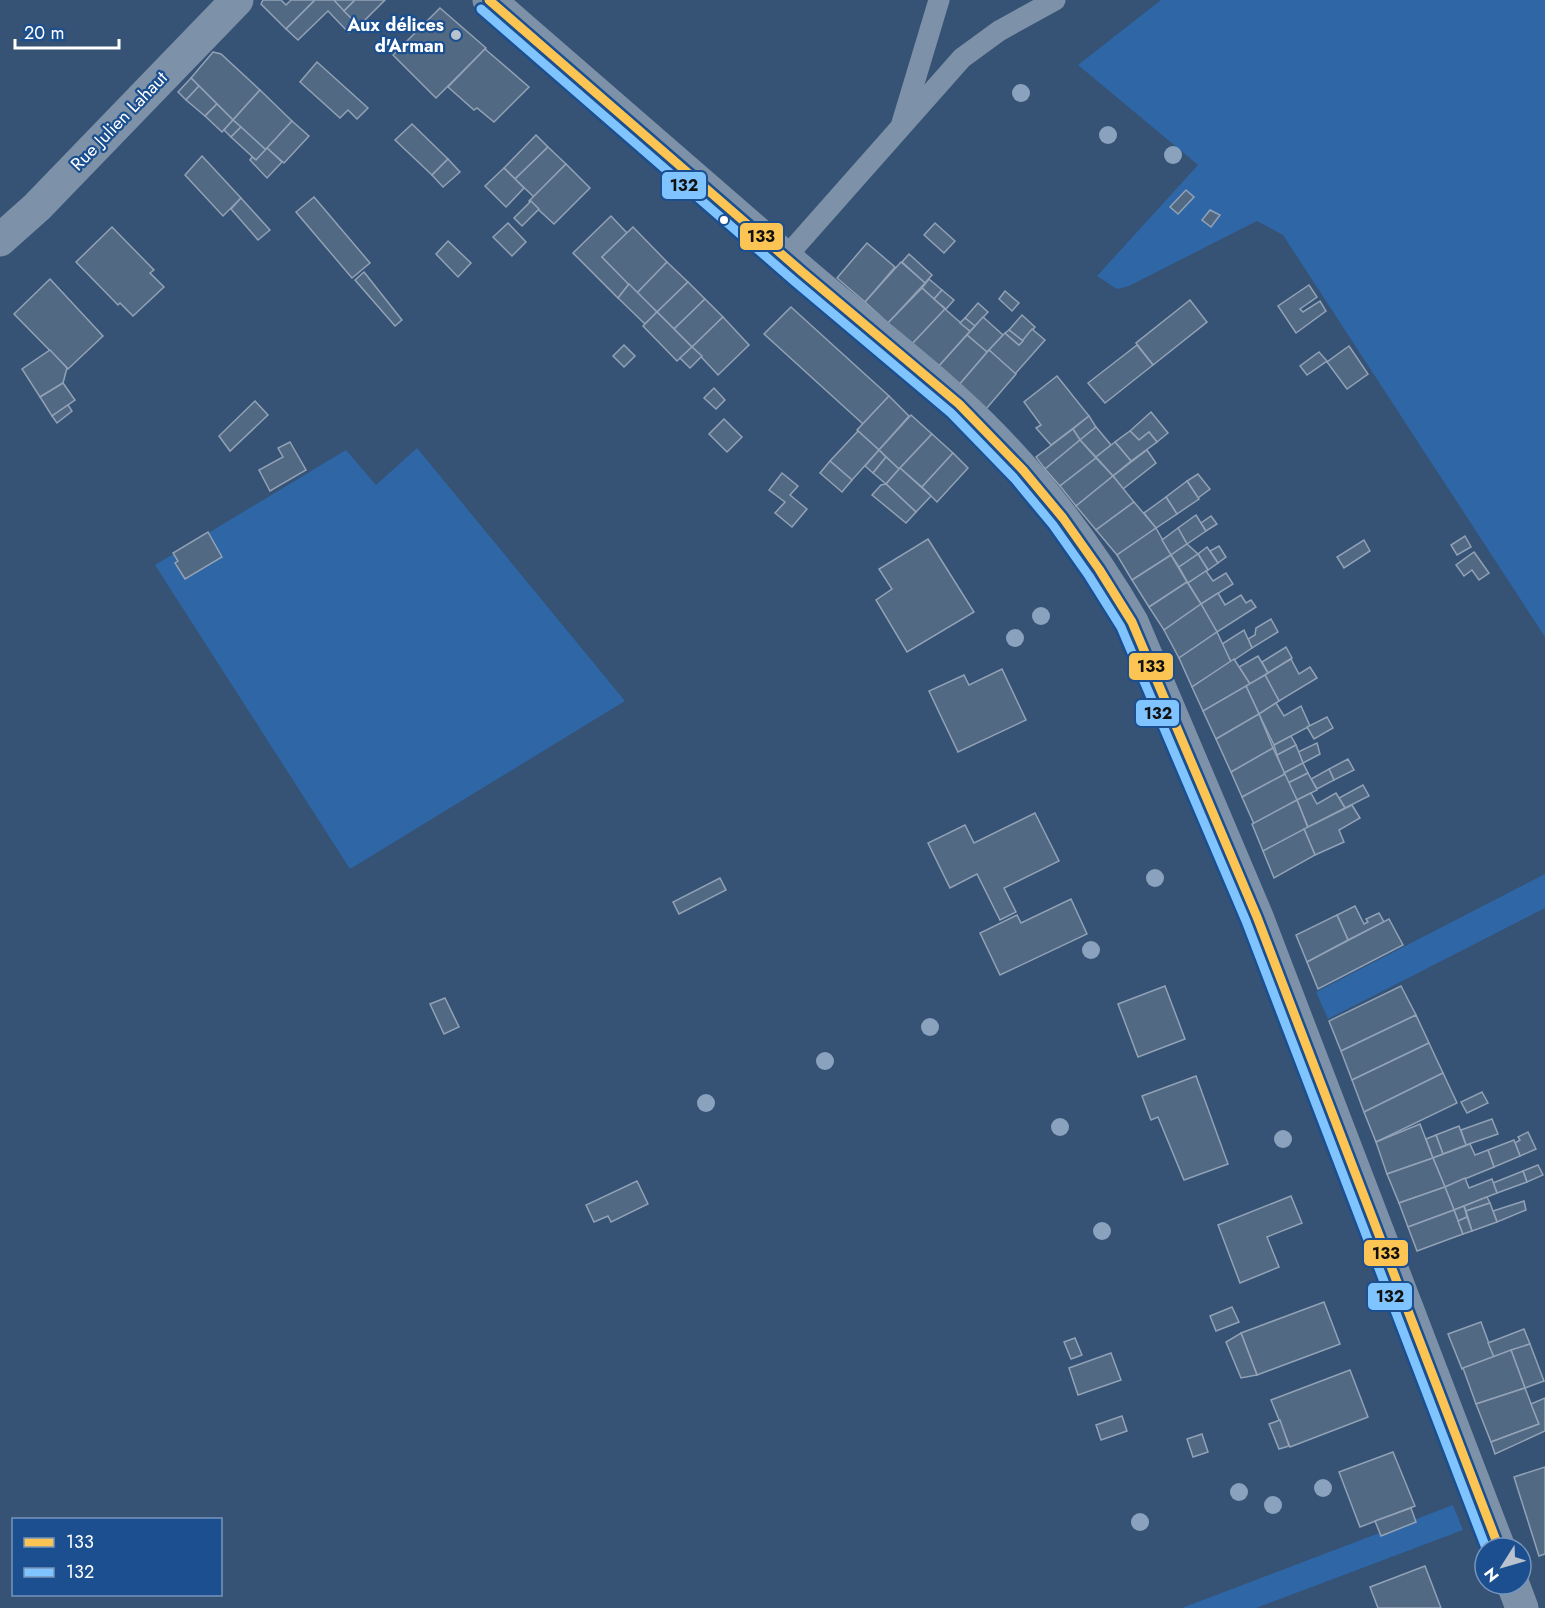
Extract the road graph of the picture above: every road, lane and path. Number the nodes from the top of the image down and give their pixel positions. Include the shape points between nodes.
1 (237, 0) edge
2 (489, 0) edge
3 (939, 0) edge
4 (1055, 0) edge
5 (900, 129) junction
6 (0, 240) edge
7 (785, 258) junction
8 (1494, 1536) edge

1 - 6 street, Rue Julien Lahaut via 37,207
2 - 7 street
3 - 5 lane
4 - 5 lane via 999,31 962,58
5 - 7 lane
7 - 8 street via 981,425 1034,482 1105,577 1132,622 1257,917

